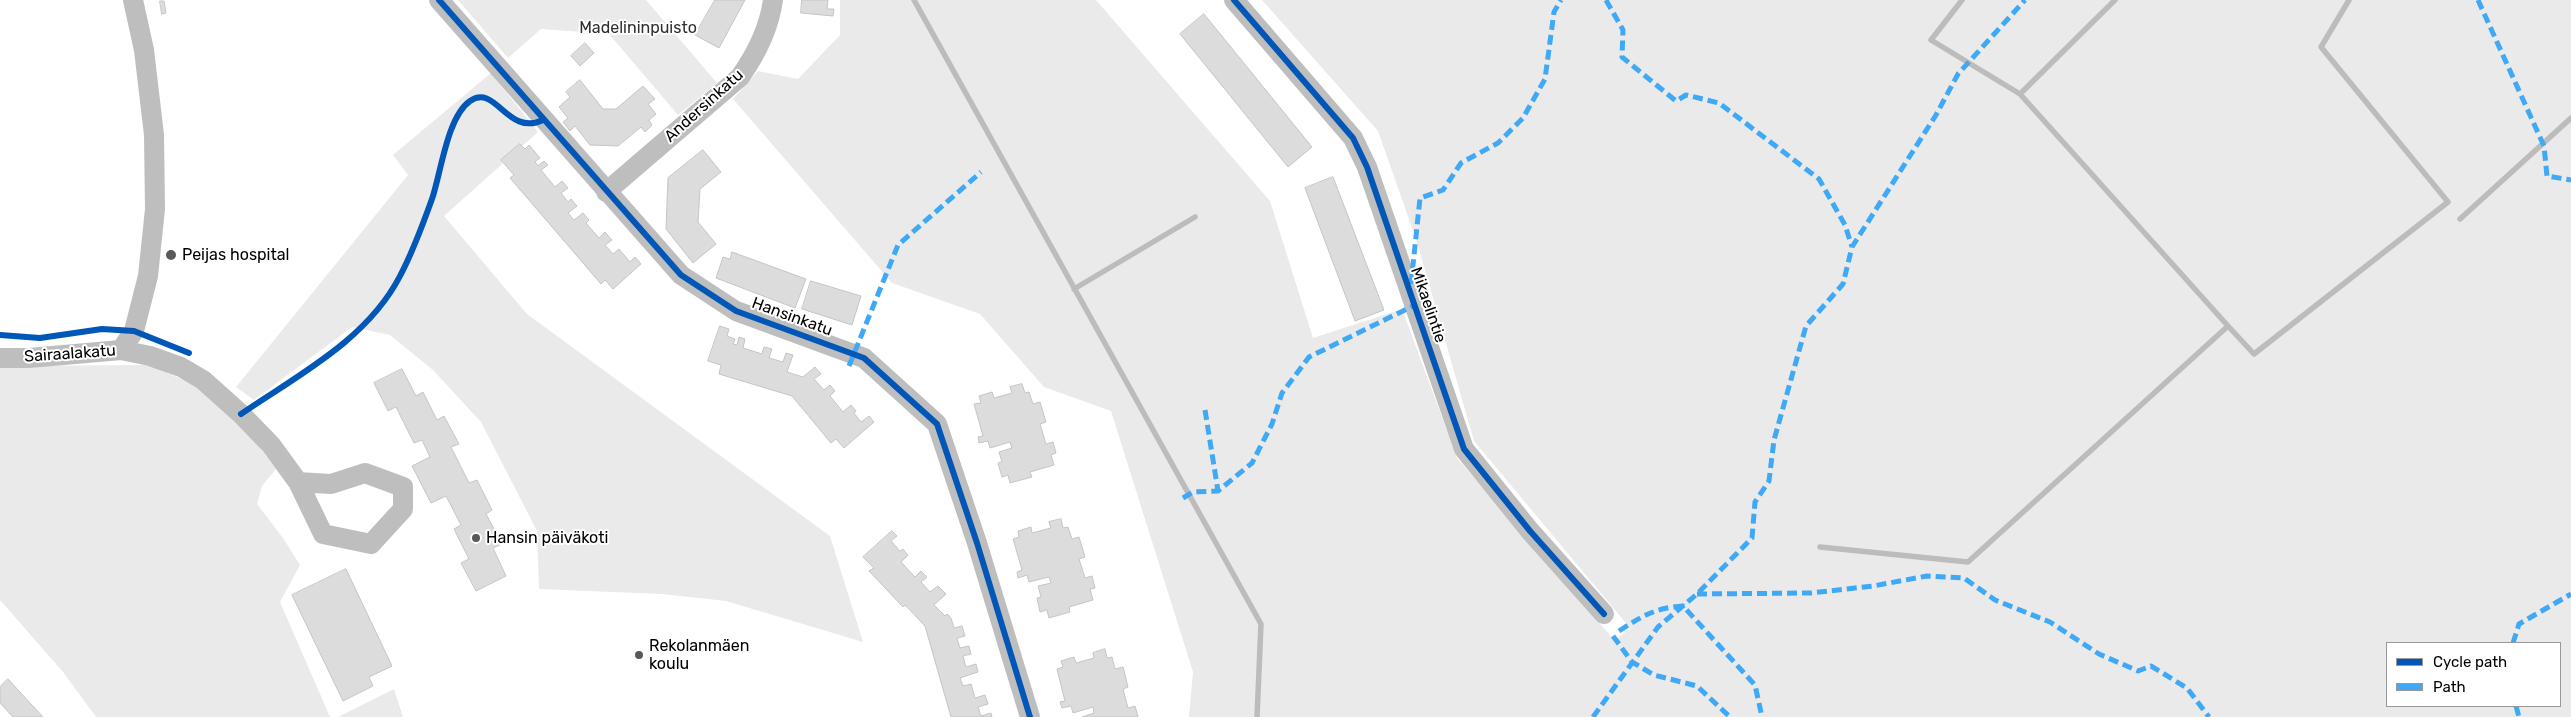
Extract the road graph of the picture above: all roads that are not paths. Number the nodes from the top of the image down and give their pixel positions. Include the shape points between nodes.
1 (133, 0) edge
2 (439, 0) edge
3 (772, 0) edge
4 (1234, 0) edge
5 (606, 192) junction
6 (121, 350) junction
7 (0, 358) edge
8 (298, 482) junction
9 (1604, 614) dead end
10 (1030, 717) edge

1 - 6 street via 144,50 154,135 155,209 148,276 134,331
2 - 5 street, Hansinkatu
3 - 5 street, Andersinkatu via 771,13 757,53 740,77
4 - 9 street, Mikaelintie via 1353,138 1367,167 1464,449 1530,531
5 - 10 street, Hansinkatu via 681,275 736,311 864,358 937,424
6 - 7 street, Sairaalakatu
6 - 8 street, Sairaalakatu via 181,367 203,380 271,445
8 - 8 street, Sairaalakatu via 323,534 371,544 403,509 403,487 365,473 331,484

